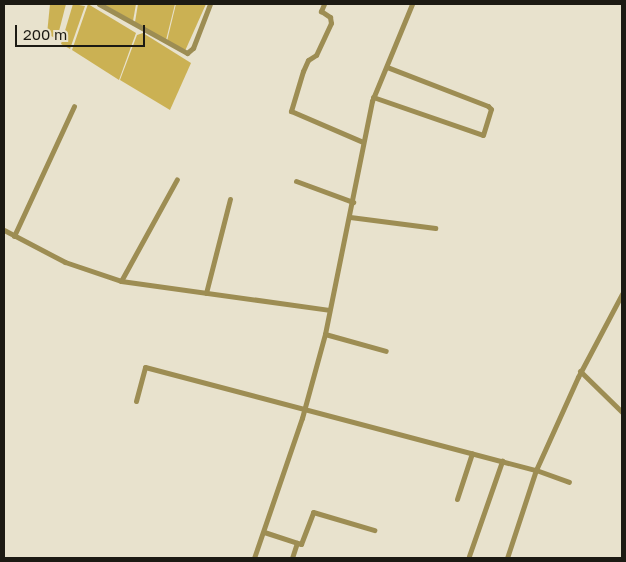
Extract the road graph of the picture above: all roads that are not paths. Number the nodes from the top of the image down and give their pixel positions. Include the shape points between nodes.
1 (99, 4) edge
2 (210, 4) edge
3 (324, 4) edge
4 (412, 4) edge
5 (387, 67) junction
6 (373, 97) junction
7 (74, 106) dead end
8 (363, 142) junction
9 (177, 179) dead end
10 (296, 181) dead end
11 (230, 199) dead end
12 (353, 202) junction
13 (350, 217) junction
14 (436, 228) dead end
15 (4, 230) edge
16 (14, 236) junction
17 (121, 281) junction
18 (206, 293) junction
19 (622, 294) edge
20 (328, 310) junction
21 (325, 334) junction
22 (386, 350) dead end
23 (580, 371) junction
24 (136, 401) dead end
25 (304, 408) junction
26 (622, 412) edge
27 (472, 453) junction
28 (502, 461) junction
29 (536, 470) junction
30 (569, 482) dead end
31 (457, 499) dead end
32 (374, 530) dead end
33 (264, 532) junction
34 (297, 543) junction
35 (469, 556) dead end
36 (254, 558) edge
37 (292, 558) edge
38 (508, 558) edge

1 - 2 street via 187,53 193,48
3 - 8 street via 321,11 330,17 331,23 316,55 308,60 303,71 291,112
4 - 5 street
5 - 6 street
5 - 6 street via 488,106 491,109 483,135
6 - 8 street
7 - 16 street
8 - 12 street
9 - 17 street
10 - 12 street
11 - 18 street
12 - 13 street
13 - 14 street
13 - 20 street
15 - 16 street
16 - 17 street via 66,262
17 - 18 street
18 - 20 street
19 - 23 street
20 - 21 street
21 - 22 street
21 - 25 street
23 - 26 street
23 - 29 street
24 - 25 street via 145,367
25 - 27 street
25 - 33 street
27 - 28 street
27 - 31 street
28 - 29 street
28 - 35 street
29 - 30 street
29 - 38 street
32 - 34 street via 313,512 301,544
33 - 34 street
33 - 36 street
34 - 37 street

